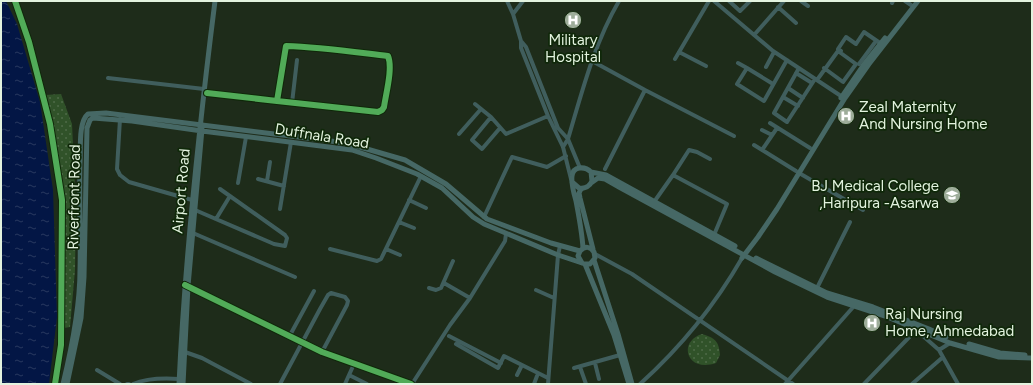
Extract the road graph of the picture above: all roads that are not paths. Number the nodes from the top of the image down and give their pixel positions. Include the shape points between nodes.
1 (215, 1) edge
2 (218, 1) edge
3 (507, 1) edge
4 (523, 1) edge
5 (619, 1) edge
6 (709, 1) edge
7 (714, 1) edge
8 (729, 1) edge
9 (750, 1) edge
10 (784, 1) edge
11 (801, 1) edge
12 (906, 1) edge
13 (918, 1) edge
14 (912, 3) edge
15 (808, 6) dead end
16 (722, 8) junction
17 (778, 8) junction
18 (513, 14) junction
19 (796, 23) dead end
20 (754, 35) junction
21 (521, 41) junction
22 (878, 42) junction
23 (679, 52) junction
24 (774, 52) junction
25 (675, 59) dead end
26 (297, 60) dead end
27 (787, 60) junction
28 (592, 61) junction
29 (738, 63) dead end
30 (861, 65) junction
31 (706, 66) dead end
32 (766, 67) dead end
33 (747, 68) junction
34 (799, 68) junction
35 (824, 68) junction
36 (796, 73) junction
37 (108, 78) dead end
38 (814, 81) junction
39 (773, 84) junction
40 (788, 88) junction
41 (645, 90) junction
42 (205, 91) junction
43 (783, 97) junction
44 (803, 98) junction
45 (843, 98) junction
46 (277, 101) junction
47 (292, 102) junction
48 (475, 104) dead end
49 (798, 106) junction
50 (481, 109) junction
51 (548, 116) junction
52 (491, 117) junction
53 (120, 120) junction
54 (770, 123) dead end
55 (201, 128) junction
56 (500, 128) junction
57 (777, 128) junction
58 (762, 130) dead end
59 (459, 134) dead end
60 (772, 135) junction
61 (734, 136) dead end
62 (246, 137) junction
63 (568, 139) junction
64 (291, 142) junction
65 (754, 145) dead end
66 (563, 147) junction
67 (810, 148) junction
68 (762, 150) junction
69 (566, 156) junction
70 (710, 159) dead end
71 (270, 162) dead end
72 (580, 168) junction
73 (606, 169) dead end
74 (591, 172) junction
75 (798, 172) junction
76 (673, 175) junction
77 (421, 176) junction
78 (258, 179) dead end
79 (572, 180) junction
80 (267, 182) junction
81 (238, 183) dead end
82 (591, 183) junction
83 (284, 186) junction
84 (585, 188) junction
85 (220, 189) dead end
86 (230, 196) junction
87 (192, 200) junction
88 (409, 200) junction
89 (654, 202) junction
90 (426, 208) dead end
91 (280, 209) dead end
92 (195, 210) junction
93 (863, 210) dead end
94 (484, 217) junction
95 (216, 219) junction
96 (398, 222) junction
97 (850, 222) dead end
98 (414, 228) dead end
99 (193, 233) junction
100 (506, 234) junction
101 (714, 235) junction
102 (560, 246) junction
103 (330, 249) dead end
104 (386, 249) junction
105 (582, 249) junction
106 (594, 252) junction
107 (744, 254) junction
108 (400, 255) dead end
109 (558, 255) junction
110 (594, 260) junction
111 (453, 261) dead end
112 (584, 264) junction
113 (295, 278) dead end
114 (444, 283) junction
115 (186, 285) junction
116 (429, 288) dead end
117 (817, 288) junction
118 (536, 290) dead end
119 (314, 291) dead end
120 (470, 298) junction
121 (554, 298) junction
122 (855, 305) junction
123 (699, 320) junction
124 (918, 327) junction
125 (449, 336) dead end
126 (289, 337) junction
127 (302, 343) junction
128 (950, 343) junction
129 (456, 344) dead end
130 (939, 350) junction
131 (185, 352) junction
132 (322, 352) junction
133 (620, 355) junction
134 (1032, 355) edge
135 (943, 357) junction
136 (1032, 358) edge
137 (595, 362) junction
138 (501, 363) junction
139 (354, 364) junction
140 (522, 365) junction
141 (580, 367) junction
142 (574, 368) dead end
143 (97, 370) dead end
144 (350, 375) junction
145 (516, 375) dead end
146 (537, 376) dead end
147 (548, 378) junction
148 (599, 378) dead end
149 (180, 382) edge
150 (787, 382) edge
151 (63, 384) edge
152 (67, 384) edge
153 (120, 384) edge
154 (133, 384) edge
155 (251, 384) edge
156 (280, 384) edge
157 (345, 384) edge
158 (367, 384) edge
159 (411, 384) edge
160 (534, 384) edge
161 (548, 384) edge
162 (586, 384) edge
163 (629, 384) edge
164 (632, 384) edge
165 (640, 384) edge
166 (793, 384) edge
167 (864, 384) edge
168 (912, 384) edge
169 (958, 384) edge

1 - 42 main road, Airport Road
2 - 42 main road, Airport Road
3 - 18 street
4 - 18 street
5 - 28 street
6 - 23 street
7 - 16 street
8 - 9 street via 740,11
8 - 16 street
10 - 17 street
11 - 15 street
12 - 14 street
13 - 45 main road
14 - 22 main road
16 - 20 street
17 - 19 street
17 - 20 street
18 - 21 street
20 - 24 street
21 - 51 street via 521,48
21 - 63 street via 526,47 558,128
22 - 30 main road
22 - 30 street via 864,32 856,44 846,37 838,48
23 - 25 street
23 - 31 street
24 - 27 street
24 - 32 street
26 - 47 street
27 - 34 street
27 - 39 street
28 - 41 street
28 - 63 street
29 - 33 street
30 - 45 main road
33 - 39 street
33 - 39 street via 737,84 764,101
34 - 36 street
34 - 38 street
35 - 35 street via 838,51 856,64 843,82
35 - 38 street
36 - 38 street
36 - 40 street
37 - 42 street
38 - 44 street
38 - 45 street
40 - 43 street
40 - 44 street
41 - 61 street
41 - 73 street
42 - 46 street
42 - 55 main road, Airport Road
43 - 49 street
43 - 49 street via 774,113 788,122
44 - 49 street
45 - 67 main road
45 - 75 main road
46 - 47 street
46 - 47 street via 286,46 389,58 384,107 378,112
48 - 50 street
50 - 52 street
50 - 59 street
51 - 56 street via 506,134
51 - 66 street
52 - 56 street
52 - 56 street via 472,140 482,149
53 - 55 main road, Riverfront Road
53 - 87 street via 117,169 120,175 129,182
53 - 152 main road, Riverfront Road via 93,118 87,128 81,318
54 - 57 street
55 - 62 main road, Duffnala Road
55 - 87 main road, Airport Road
55 - 92 main road, Airport Road
55 - 94 main road via 353,144 405,160 446,184
55 - 151 main road, Riverfront Road via 106,113 88,114 85,117 80,166 80,271 76,323
57 - 60 street
57 - 67 street
58 - 60 street
60 - 68 street
62 - 64 main road, Duffnala Road
62 - 81 street
63 - 66 street
63 - 72 street
64 - 77 main road, Duffnala Road via 352,150
64 - 83 street
65 - 68 street
66 - 69 street
67 - 75 main road
68 - 75 street
69 - 79 street
69 - 94 street via 547,167 512,157
70 - 76 street via 689,150
71 - 80 street
72 - 74 main road via 586,168
72 - 79 main road via 573,172
74 - 82 main road
74 - 89 main road via 606,175
75 - 93 street
75 - 107 main road
76 - 89 street
76 - 101 street via 726,204
77 - 88 street
77 - 100 main road, Duffnala Road via 442,188 484,224
78 - 80 street
79 - 84 main road via 579,188
79 - 105 main road
80 - 83 street
82 - 84 main road
82 - 107 main road via 598,178 605,179
83 - 91 street
84 - 106 main road via 579,193
85 - 86 street
86 - 95 street
86 - 95 street via 285,235 285,246 274,244
87 - 115 main road, Airport Road
88 - 90 street
88 - 96 street
89 - 101 main road
92 - 95 street
92 - 99 main road, Airport Road
94 - 102 main road
96 - 98 street
96 - 104 street
97 - 117 street
99 - 113 street
99 - 115 main road, Airport Road
100 - 109 main road, Duffnala Road
100 - 120 street via 505,241
101 - 107 main road
102 - 105 main road
102 - 109 street
103 - 104 street via 377,262
104 - 108 street
105 - 106 main road via 588,247
105 - 112 main road via 578,256
106 - 110 main road
106 - 123 street via 632,274
107 - 117 main road
107 - 122 main road via 803,286 827,297
107 - 123 street
109 - 112 main road, Duffnala Road
109 - 121 street
110 - 112 main road via 590,264
110 - 164 main road
111 - 114 street
112 - 133 main road
114 - 116 street via 438,290
114 - 120 street
115 - 126 street
115 - 131 main road, Airport Road
115 - 149 main road, Airport Road
117 - 124 main road
118 - 121 street
119 - 126 street
120 - 159 street
121 - 147 street
122 - 124 main road
122 - 150 street
123 - 150 street
123 - 165 street
124 - 128 main road
124 - 130 street via 923,336
124 - 134 main road via 952,340 1000,353
124 - 167 street
125 - 138 street
126 - 127 street
127 - 132 street
127 - 132 street via 328,295 331,293 345,297 348,300 347,305
127 - 156 street
128 - 130 street
128 - 136 main road via 999,357
129 - 138 street via 498,368
130 - 135 street
131 - 149 main road, Airport Road
131 - 155 street via 202,358
132 - 139 street
133 - 137 street
133 - 163 main road
135 - 168 street
135 - 169 street
137 - 141 street
137 - 148 street
138 - 140 street via 504,356
139 - 144 street
139 - 159 street
140 - 145 street
140 - 147 street
141 - 142 street
141 - 162 street
143 - 153 street
144 - 157 street
144 - 158 street
146 - 160 street
147 - 161 street
149 - 154 street via 166,378
150 - 166 street

